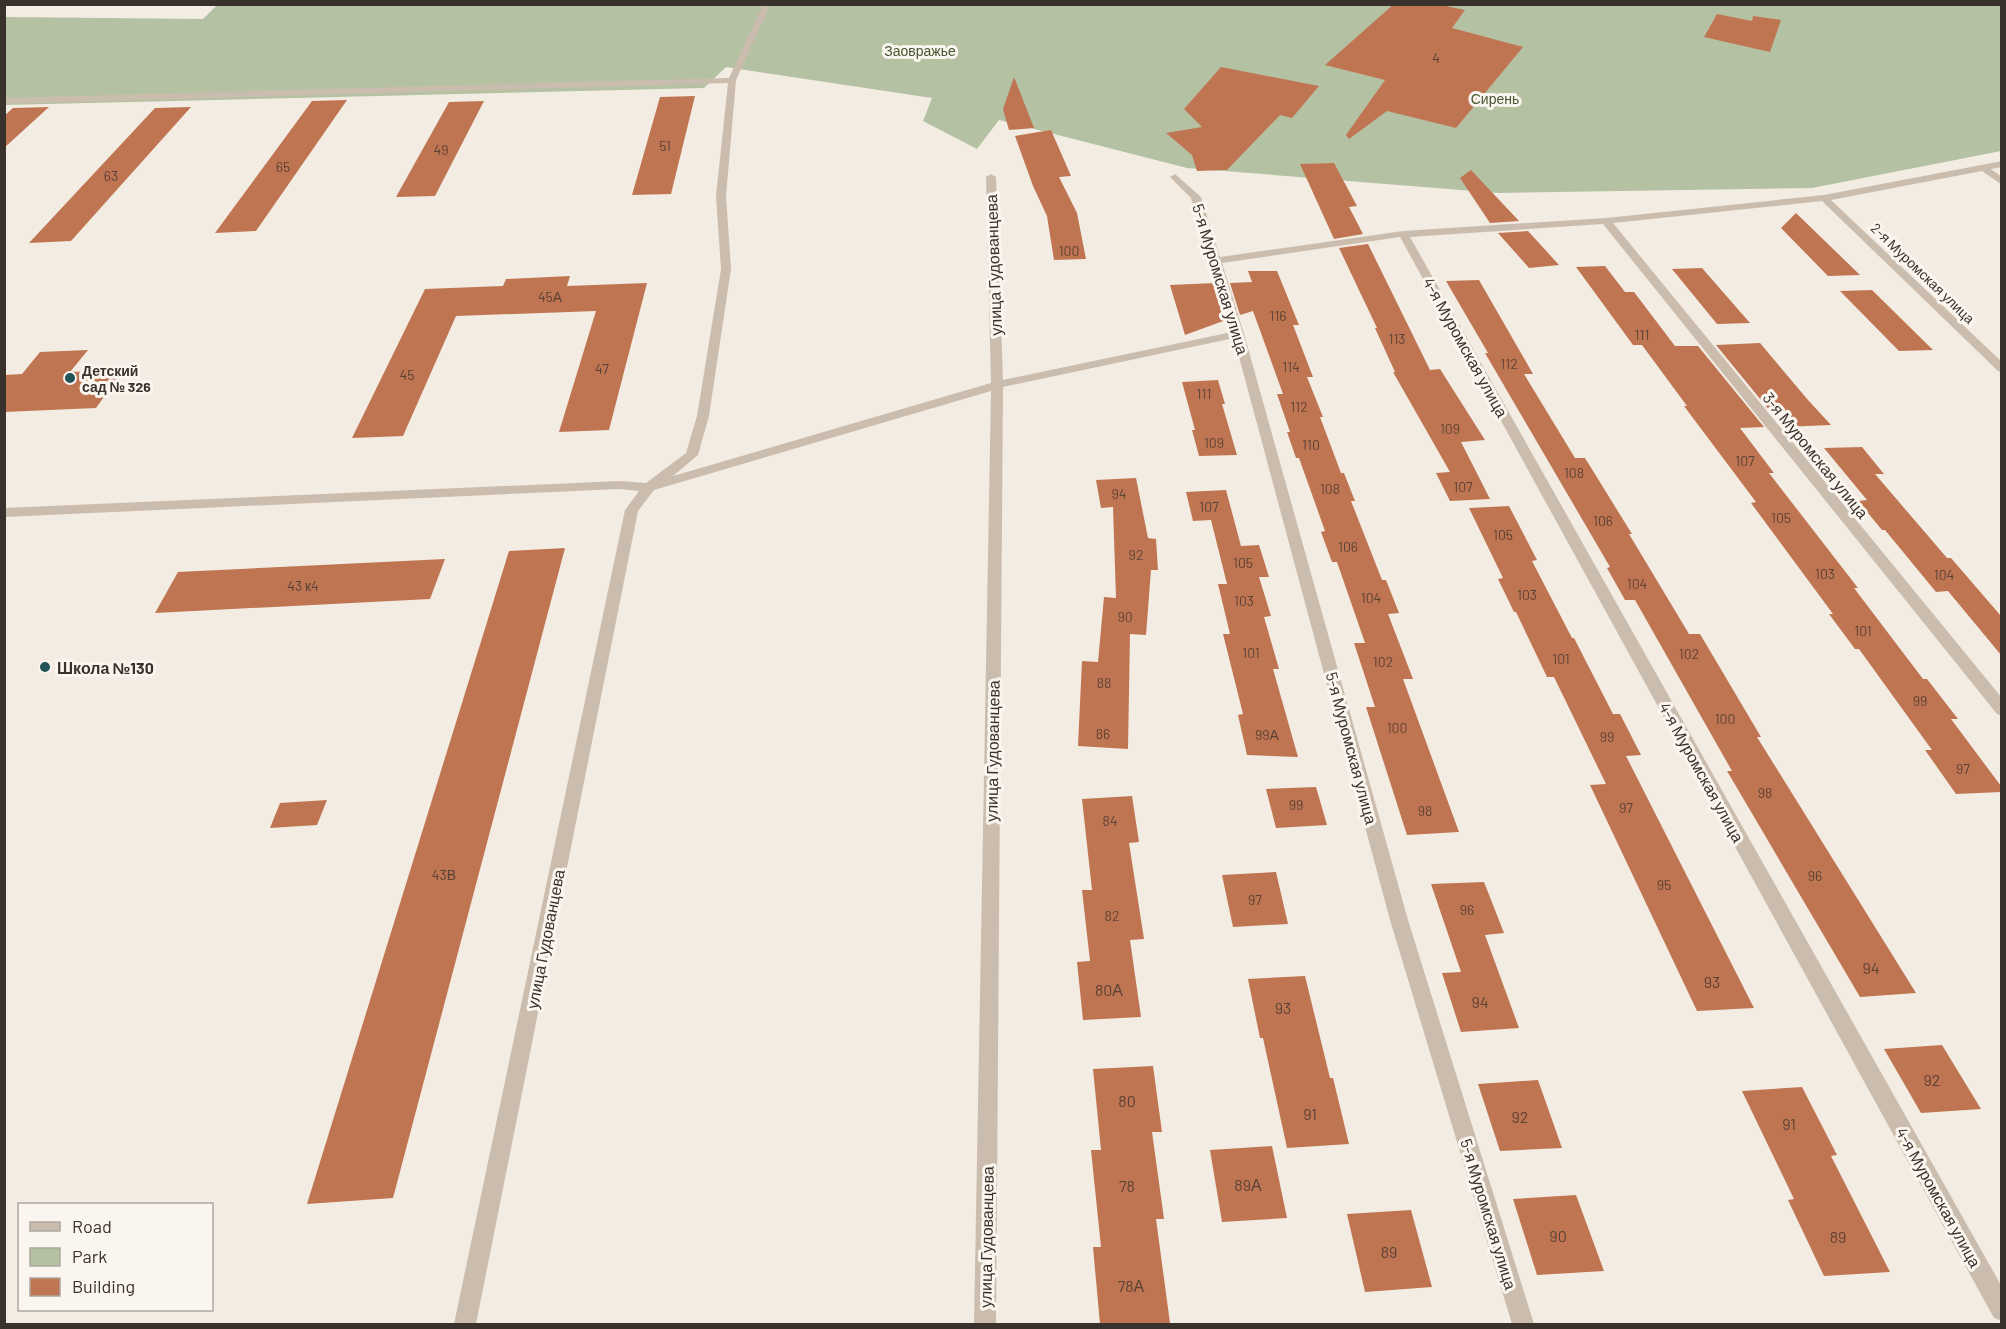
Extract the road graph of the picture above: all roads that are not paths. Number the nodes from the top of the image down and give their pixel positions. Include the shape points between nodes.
1 (767, 4) edge
2 (732, 80) junction
3 (4, 101) edge
4 (2001, 164) edge
5 (1984, 168) junction
6 (991, 177) dead end
7 (1175, 177) dead end
8 (2001, 182) edge
9 (1824, 198) junction
10 (1605, 221) junction
11 (1403, 234) junction
12 (1216, 261) junction
13 (1238, 334) junction
14 (2001, 369) edge
15 (997, 385) junction
16 (650, 488) junction
17 (4, 513) edge
18 (2001, 710) edge
19 (2001, 1310) edge
20 (465, 1324) edge
21 (985, 1324) edge
22 (1523, 1324) edge

1 - 2 street, улица Гудованцева
2 - 3 street
2 - 16 street, улица Гудованцева via 722,196 726,269 703,416 692,455
4 - 5 street
5 - 8 street
5 - 9 street
6 - 15 street, улица Гудованцева
7 - 12 street, 5-я Муромская улица via 1196,197
9 - 10 street
9 - 14 street, 2-я Муромская улица
10 - 11 street
10 - 18 street, 3-я Муромская улица
11 - 12 street
11 - 19 street, 4-я Муромская улица
12 - 13 street, 5-я Муромская улица
13 - 15 street
13 - 22 street, 5-я Муромская улица via 1399,920
15 - 16 street
15 - 21 street, улица Гудованцева
16 - 17 street via 620,485
16 - 20 street, улица Гудованцева via 632,510

